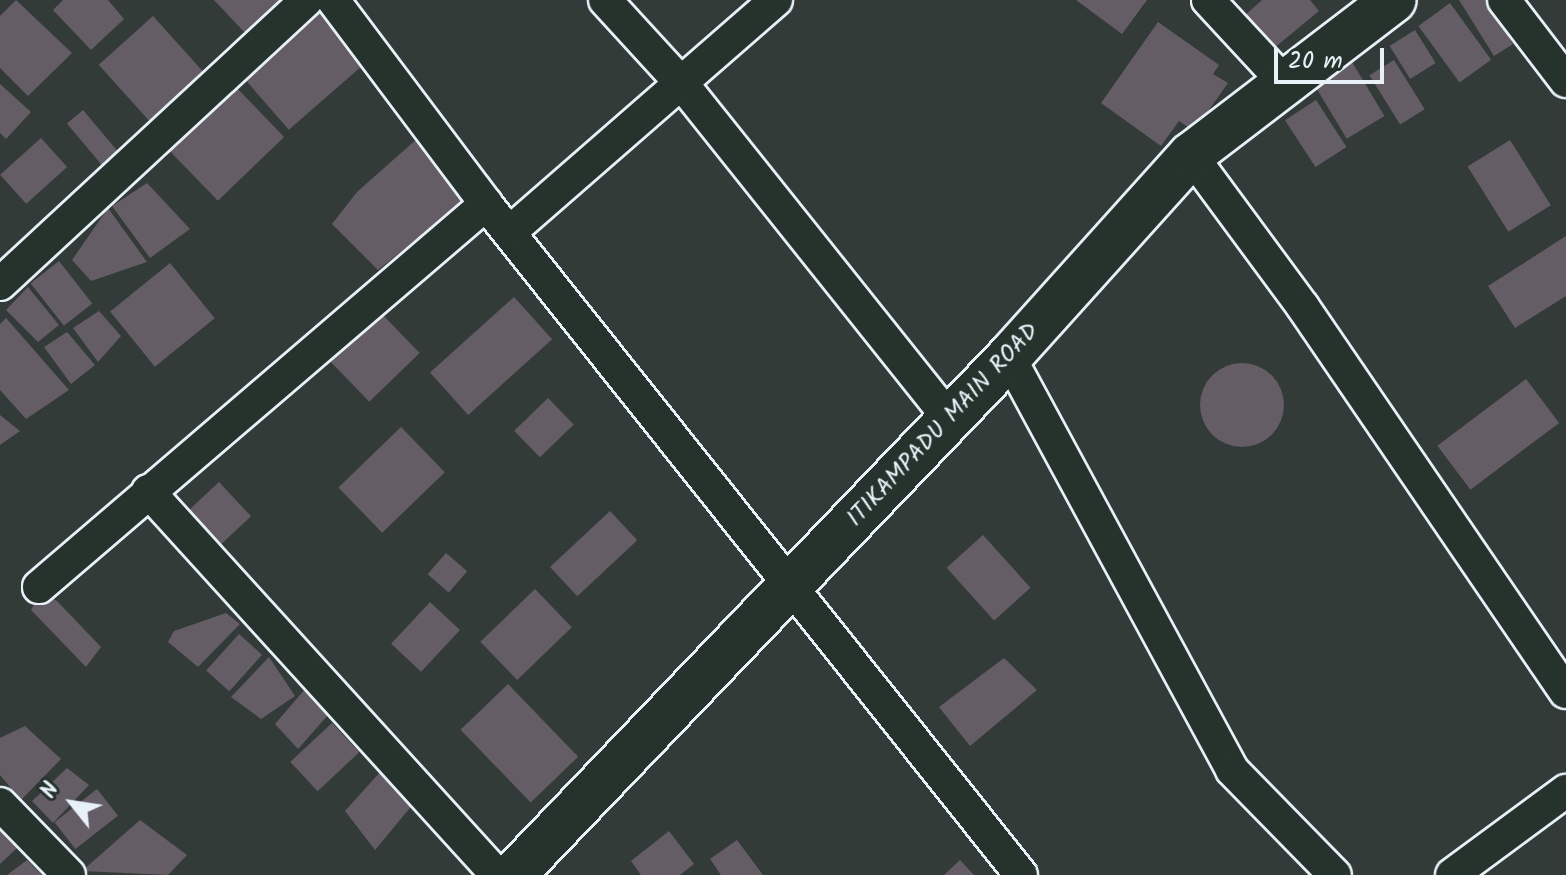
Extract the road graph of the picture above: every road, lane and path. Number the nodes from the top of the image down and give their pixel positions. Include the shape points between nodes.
1 (307, 0) edge
2 (333, 0) edge
3 (605, 0) edge
4 (776, 0) edge
5 (1208, 0) edge
6 (1394, 0) edge
7 (1504, 0) edge
8 (1283, 81) junction
9 (1566, 81) edge
10 (683, 85) junction
11 (1191, 155) junction
12 (486, 204) junction
13 (510, 232) junction
14 (0, 284) edge
15 (1009, 357) junction
16 (950, 419) junction
17 (148, 491) junction
18 (793, 584) junction
19 (39, 587) dead end
20 (1566, 692) edge
21 (1566, 791) edge
22 (0, 804) edge
23 (69, 875) edge
24 (497, 875) edge
25 (513, 875) edge
26 (1021, 875) edge
27 (1335, 875) edge
28 (1452, 875) edge

1 - 14 street
2 - 12 street
3 - 10 street
4 - 10 street
5 - 8 street
6 - 8 street, ITIKAMPADU MAIN ROAD
7 - 9 street
8 - 11 street, ITIKAMPADU MAIN ROAD
10 - 13 street
10 - 16 street
11 - 15 street, ITIKAMPADU MAIN ROAD
11 - 20 street via 1303,307
12 - 13 street
12 - 17 street
13 - 18 street
15 - 16 street, ITIKAMPADU MAIN ROAD
15 - 27 street via 1232,770
16 - 18 street, ITIKAMPADU MAIN ROAD
17 - 19 street
17 - 24 street
18 - 25 street, ITIKAMPADU MAIN ROAD
18 - 26 street
21 - 28 street
22 - 23 street

